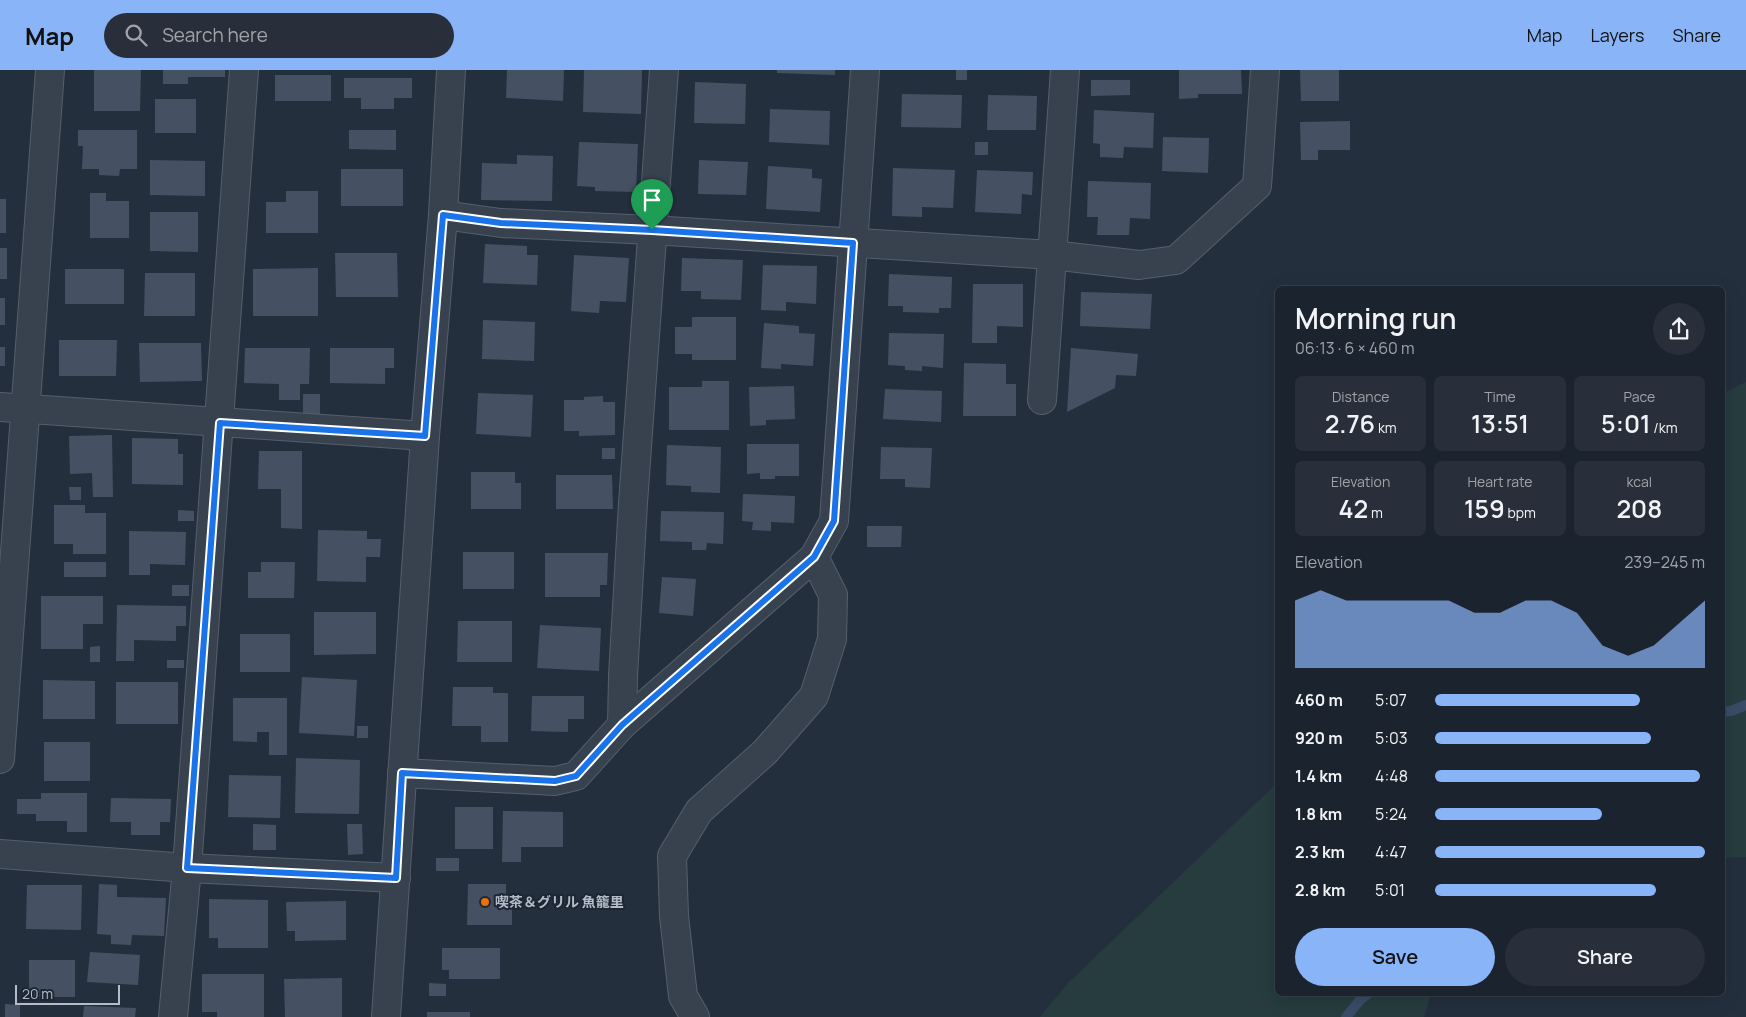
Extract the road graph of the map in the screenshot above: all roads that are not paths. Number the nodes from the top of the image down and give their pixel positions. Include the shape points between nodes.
1 (50, 70) edge
2 (244, 70) edge
3 (452, 70) edge
4 (664, 70) edge
5 (865, 70) edge
6 (1065, 70) edge
7 (1265, 70) edge
8 (443, 215) junction
9 (652, 230) junction
10 (853, 243) junction
11 (1052, 255) junction
12 (1042, 400) dead end
13 (13, 408) edge
14 (220, 423) junction
15 (425, 436) junction
16 (814, 557) junction
17 (622, 725) junction
18 (0, 759) edge
19 (402, 773) junction
20 (0, 854) edge
21 (187, 868) junction
22 (396, 878) junction
23 (173, 1017) edge
24 (386, 1017) edge
25 (695, 1017) edge

1 - 13 street
2 - 14 street
3 - 8 street
4 - 9 street
5 - 10 street
6 - 11 street
7 - 11 street via 1257,186 1176,260 1139,265
8 - 9 street via 501,223
8 - 15 street
9 - 10 street
9 - 17 street
10 - 11 street
10 - 16 street via 834,521
11 - 12 street
13 - 14 street
13 - 18 street
14 - 15 street
14 - 21 street
15 - 19 street
16 - 17 street
16 - 25 street via 833,595 832,639 814,696 765,752 699,811 672,856 674,916 683,996
17 - 19 street via 576,776 555,781
19 - 22 street
20 - 21 street
21 - 22 street
21 - 23 street
22 - 24 street

